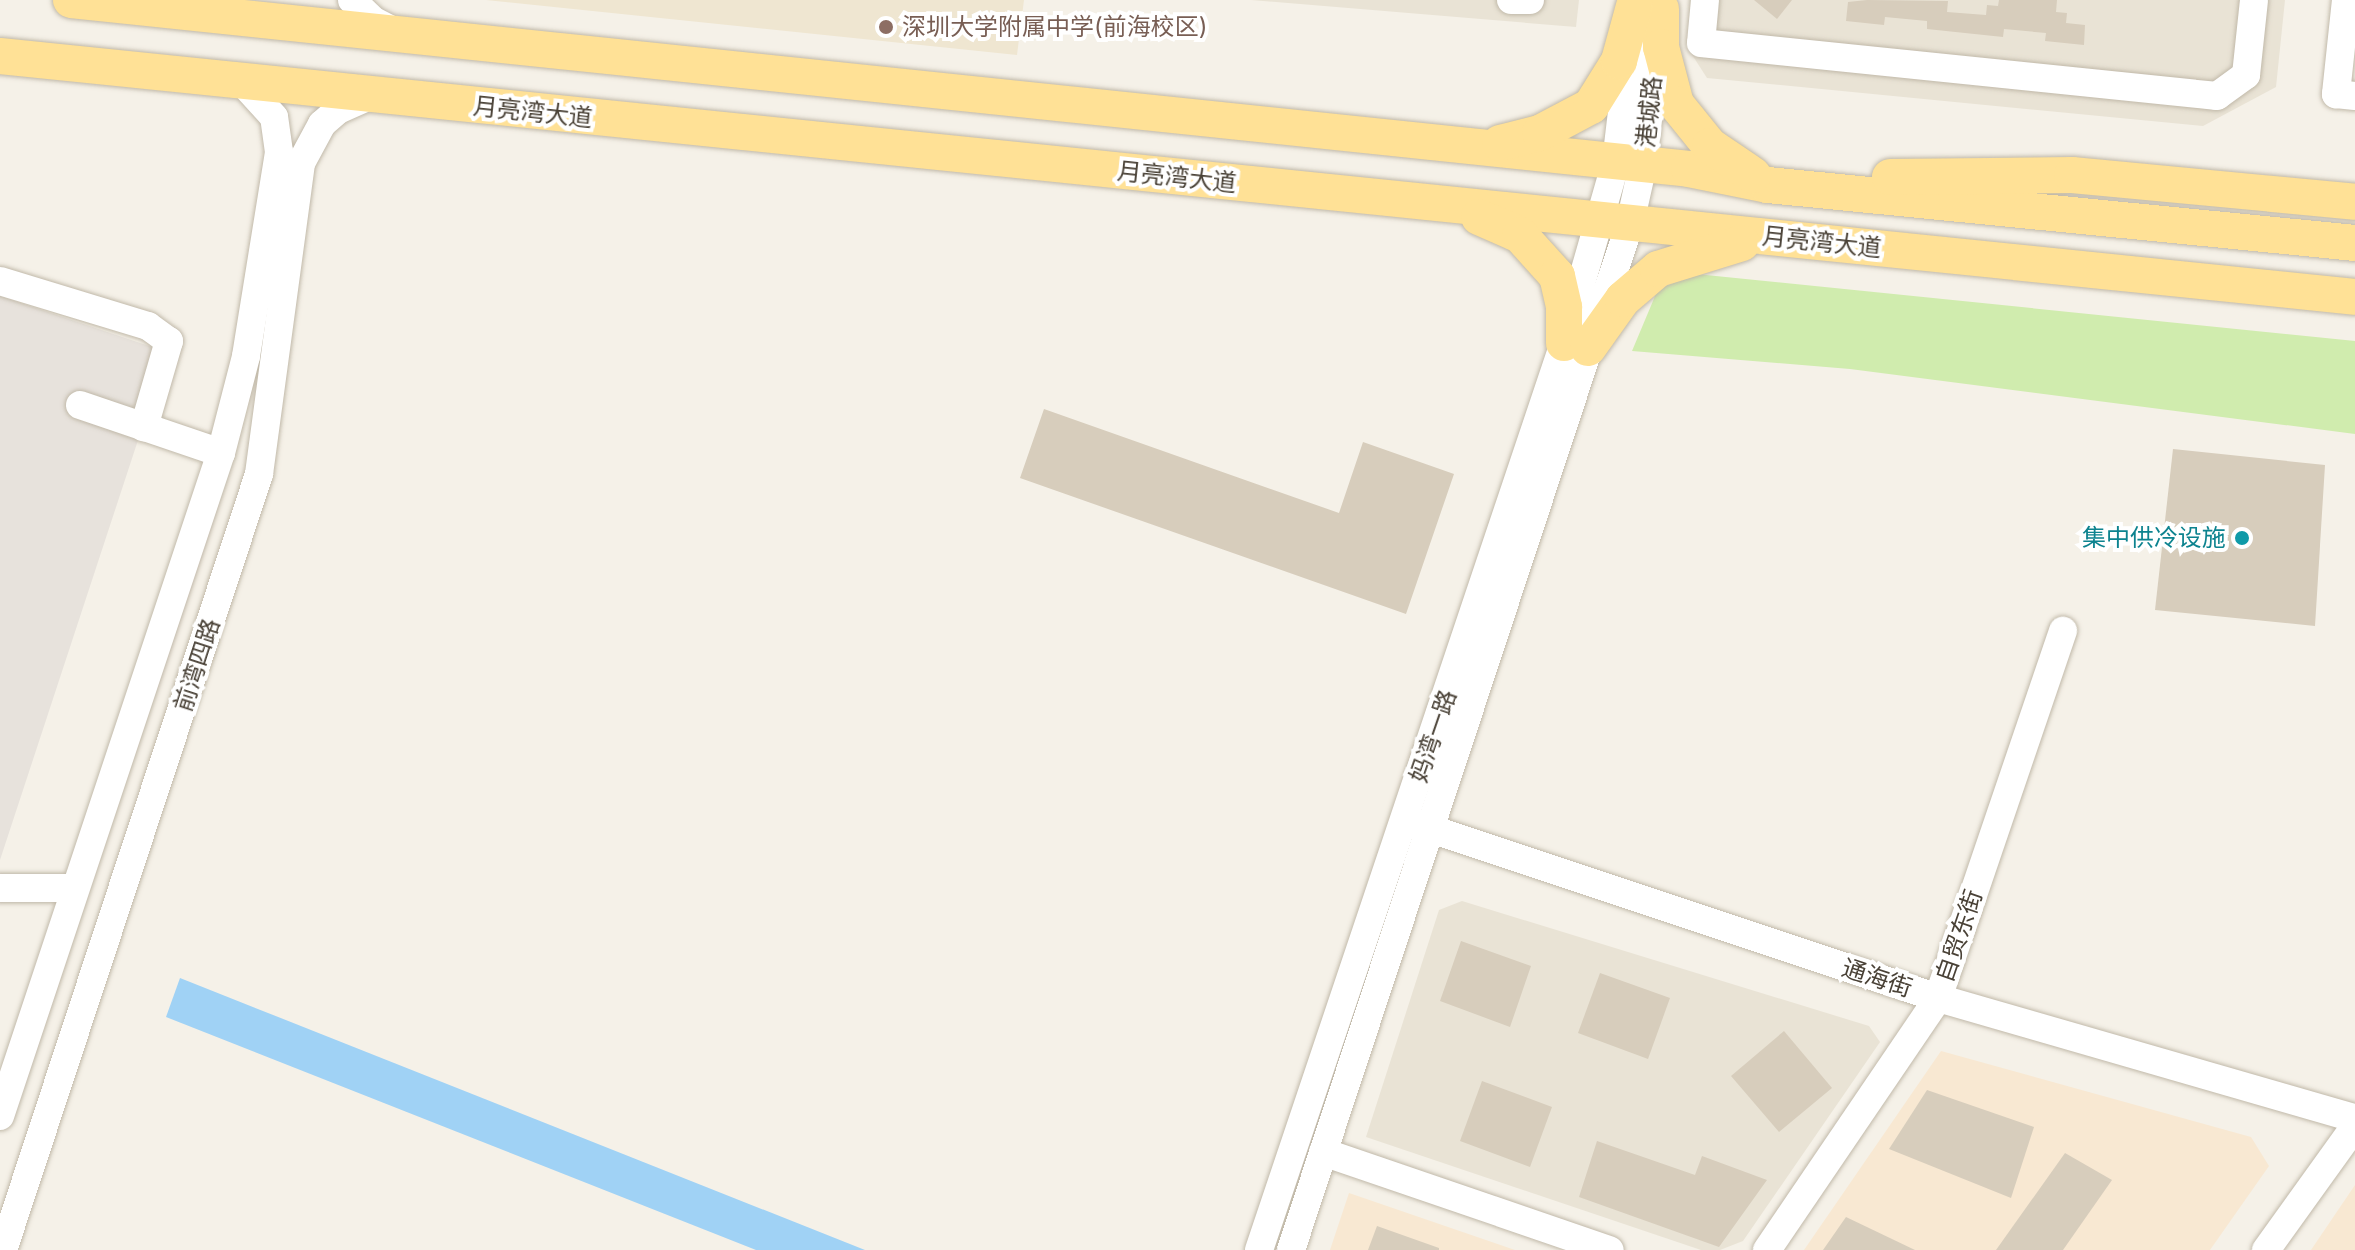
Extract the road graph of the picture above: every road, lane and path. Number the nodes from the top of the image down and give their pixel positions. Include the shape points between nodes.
1 (71, 0) edge
2 (237, 0) edge
3 (352, 0) edge
4 (1511, 0) edge
5 (1530, 0) edge
6 (1705, 0) edge
7 (2254, 0) edge
8 (2346, 0) edge
9 (1648, 4) edge
10 (193, 13) junction
11 (402, 35) junction
12 (0, 56) edge
13 (242, 82) junction
14 (371, 95) junction
15 (2355, 96) edge
16 (1459, 146) junction
17 (1630, 164) junction
18 (1782, 186) junction
19 (2355, 202) edge
20 (1444, 204) junction
21 (1616, 221) junction
22 (1787, 239) junction
23 (2355, 243) edge
24 (0, 281) edge
25 (2355, 297) edge
26 (1576, 345) junction
27 (80, 405) dead end
28 (144, 427) junction
29 (221, 453) junction
30 (2063, 631) dead end
31 (1417, 825) junction
32 (0, 888) edge
33 (73, 888) junction
34 (1938, 998) junction
35 (0, 1116) edge
36 (2355, 1118) edge
37 (2355, 1126) edge
38 (1323, 1152) junction
39 (3, 1250) edge
40 (1259, 1250) edge
41 (1291, 1250) edge
42 (1610, 1250) edge
43 (1767, 1250) edge
44 (2266, 1250) edge

1 - 10 main road
2 - 10 street
3 - 11 street via 374,21
4 - 5 street
6 - 7 street via 1701,43 2217,96 2246,75
8 - 15 street via 2336,94
9 - 16 main road via 1591,106 1540,133 1505,143
9 - 17 street, 港城路
9 - 18 main road via 1676,104 1710,146
10 - 11 main road
11 - 16 main road
12 - 13 main road, 月亮湾大道
13 - 14 main road, 月亮湾大道
13 - 29 street, 前湾四路 via 274,117 279,152 246,356
14 - 20 main road, 月亮湾大道
14 - 39 street, 前湾四路 via 322,124 301,163 259,474
16 - 17 main road
17 - 18 main road
17 - 21 street, 港城路
18 - 19 main road via 1837,178 2072,175
18 - 23 main road
20 - 21 main road, 月亮湾大道
20 - 26 main road via 1520,235 1539,251 1557,276
21 - 22 main road, 月亮湾大道
21 - 26 street, 妈湾一路
22 - 25 main road, 月亮湾大道
22 - 26 main road via 1709,250 1658,269
24 - 28 street via 148,326 169,341
26 - 31 street, 妈湾一路
27 - 28 street
28 - 29 street
29 - 33 street, 前湾四路
30 - 34 street, 自贸东街
31 - 34 street, 通海街
31 - 38 street, 妈湾一路
31 - 40 street, 妈湾一路
32 - 33 street
33 - 35 street, 前湾四路
34 - 36 street, 通海街
34 - 43 street, 自贸东街
37 - 44 street
38 - 41 street, 妈湾一路
38 - 42 street

